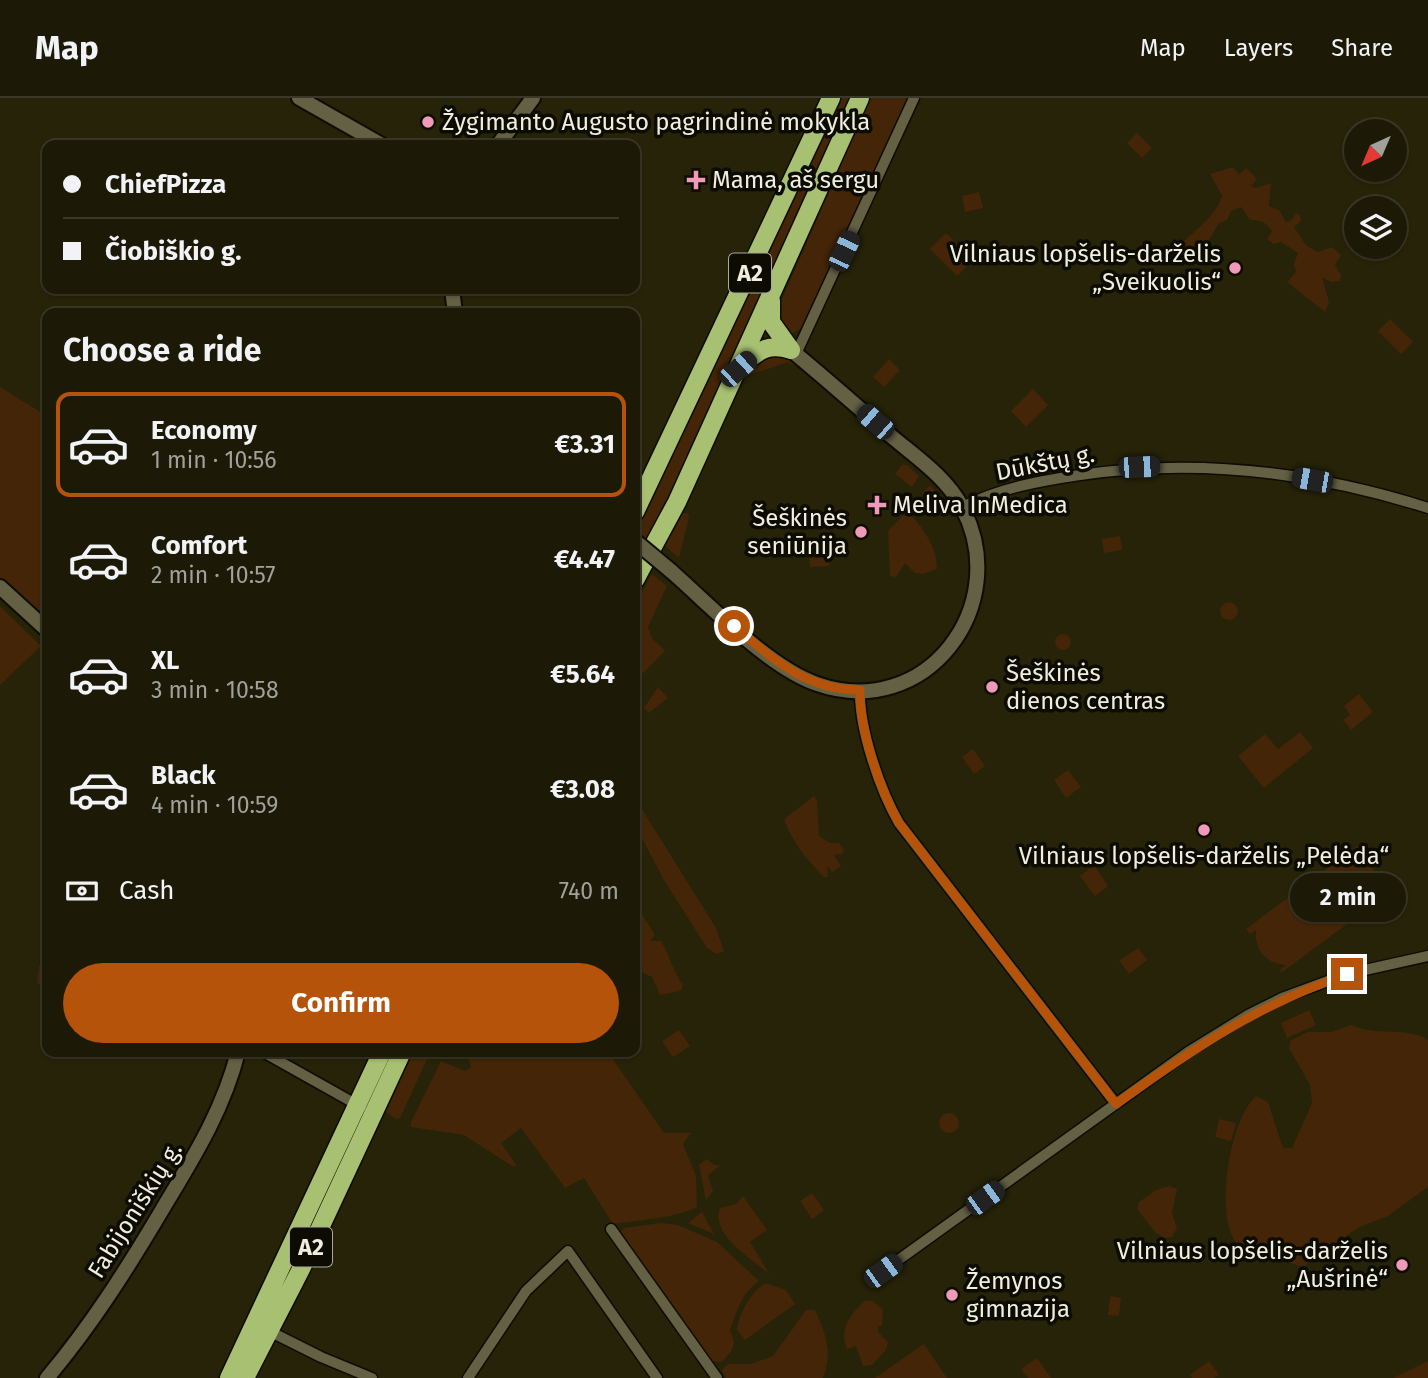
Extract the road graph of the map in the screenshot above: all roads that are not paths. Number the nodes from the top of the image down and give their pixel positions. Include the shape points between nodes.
1 (299, 98) edge
2 (533, 98) edge
3 (831, 98) edge
4 (860, 98) edge
5 (914, 98) edge
6 (373, 140) edge
7 (502, 140) edge
8 (771, 298) junction
9 (793, 352) junction
10 (738, 369) junction
11 (640, 501) edge
12 (962, 507) junction
13 (1428, 508) edge
14 (640, 545) edge
15 (640, 571) edge
16 (0, 587) edge
17 (42, 625) edge
18 (860, 690) junction
19 (1428, 956) edge
20 (236, 1057) edge
21 (272, 1057) edge
22 (380, 1057) edge
23 (400, 1057) edge
24 (357, 1104) junction
25 (1116, 1104) junction
26 (373, 1114) junction
27 (611, 1229) dead end
28 (883, 1271) dead end
29 (263, 1327) junction
30 (47, 1378) edge
31 (229, 1378) edge
32 (245, 1378) edge
33 (372, 1378) edge
34 (468, 1378) edge
35 (657, 1378) edge
36 (717, 1378) edge

1 - 6 street
2 - 7 street
3 - 11 highway, A2
4 - 8 highway, A2
5 - 9 street
8 - 9 highway via 771,322
8 - 10 highway, A2
9 - 10 highway via 777,345 763,348
9 - 12 street via 940,478
10 - 15 highway, A2
12 - 13 street, Dūkštų g. via 1034,483 1163,466 1261,471 1365,490
12 - 18 street via 975,545 978,572 974,601 962,628 950,648 917,675 883,688
14 - 18 street, bridge via 786,669 817,684
16 - 17 street
18 - 25 street via 882,788 899,823
19 - 25 street via 1347,974 1264,1007 1188,1052
20 - 30 street, Fabijoniškių g. via 221,1106 196,1156 116,1286
21 - 24 street
22 - 24 highway, A2
23 - 26 highway, A2
24 - 26 street
24 - 29 highway, A2
25 - 28 street
26 - 29 highway, A2
27 - 36 street
29 - 31 highway, A2
29 - 32 highway, A2
29 - 33 street
34 - 35 street via 526,1291 568,1251

